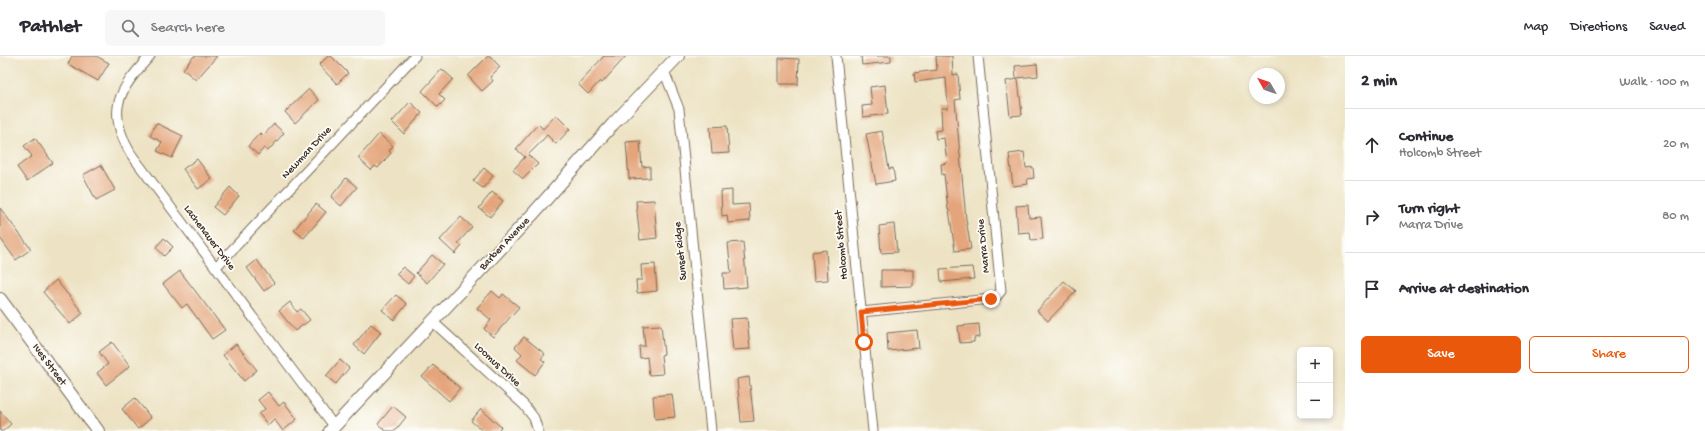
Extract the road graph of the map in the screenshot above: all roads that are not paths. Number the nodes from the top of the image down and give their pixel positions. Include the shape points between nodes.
1 (150, 56) edge
2 (415, 56) edge
3 (678, 56) edge
4 (836, 56) edge
5 (978, 56) edge
6 (664, 72) junction
7 (216, 267) junction
8 (0, 299) edge
9 (861, 312) junction
10 (432, 321) junction
11 (332, 429) edge
12 (98, 431) edge
13 (538, 431) edge
14 (711, 431) edge
15 (873, 431) edge

1 - 7 street, Lachenauer Drive via 131,76 119,99 117,111 120,131 131,154
2 - 7 street, Newman Drive
3 - 6 street, Barben Avenue
4 - 9 street, Holcomb Street
5 - 9 street, Marra Drive via 1001,291 991,299
6 - 10 street, Barben Avenue
6 - 14 street, Sunset Ridge via 679,108
7 - 11 street, Lachenauer Drive
8 - 12 street, Ives Street
9 - 15 street, Holcomb Street
10 - 11 street, Barben Avenue
10 - 13 street, Loomus Drive via 524,405 534,418

